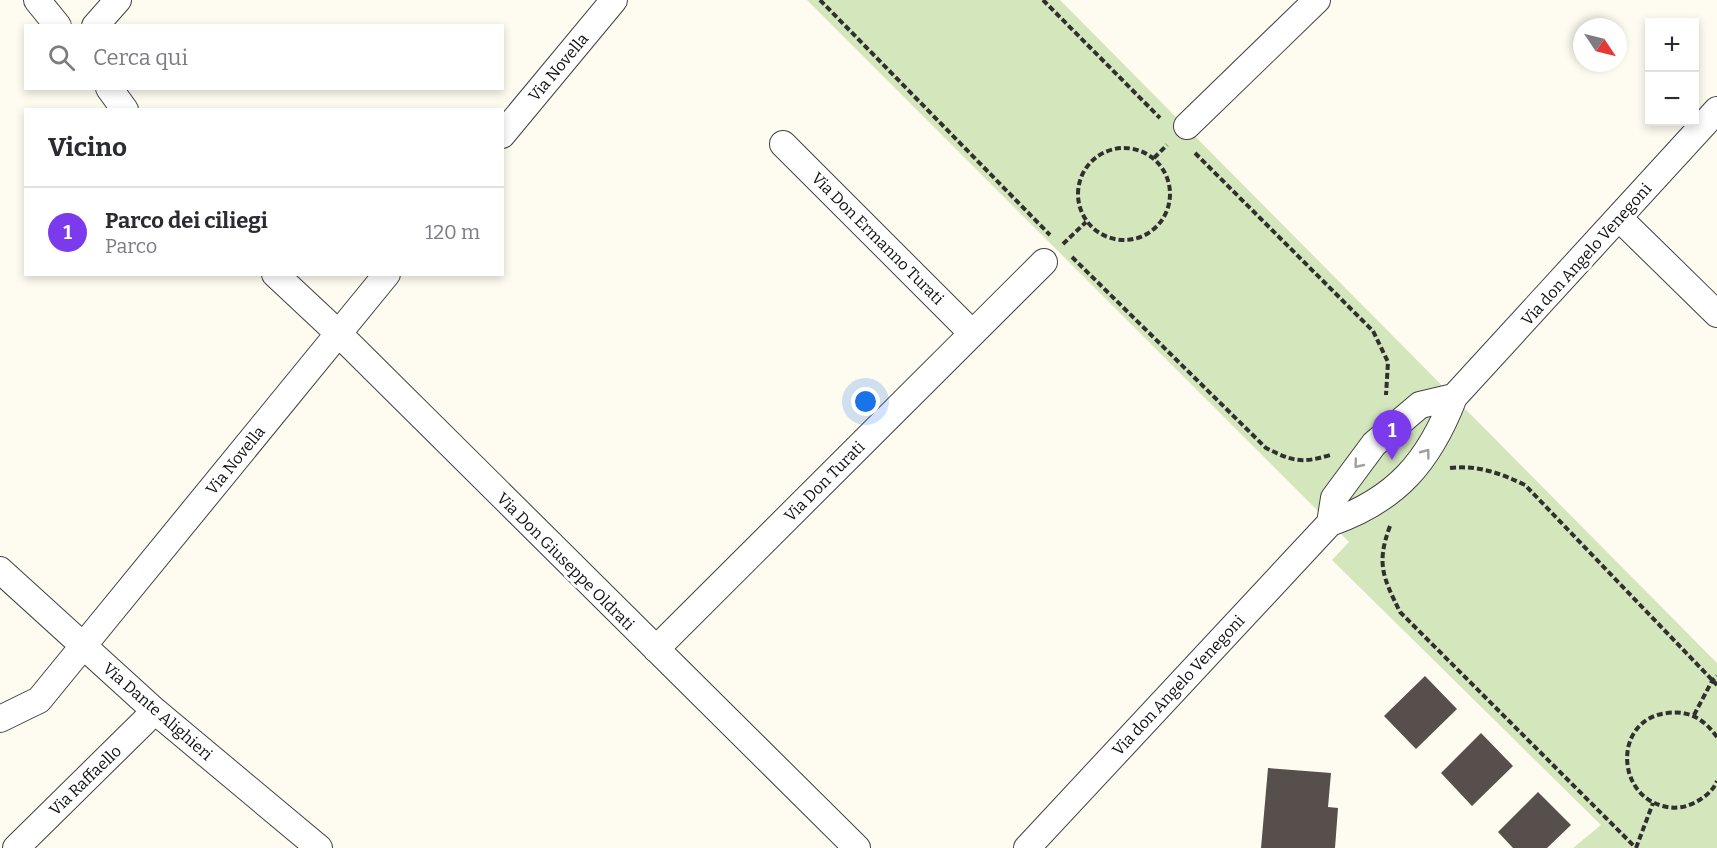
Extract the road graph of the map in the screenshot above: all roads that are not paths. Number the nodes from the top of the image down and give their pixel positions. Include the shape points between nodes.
1 (37, 0) edge
2 (117, 0) edge
3 (614, 0) edge
4 (1317, 0) edge
5 (56, 24) edge
6 (97, 24) edge
7 (110, 90) edge
8 (124, 108) edge
9 (1717, 110) edge
10 (1187, 126) dead end
11 (504, 133) edge
12 (783, 144) dead end
13 (1619, 218) junction
14 (1044, 262) dead end
15 (277, 276) edge
16 (385, 276) edge
17 (1717, 314) edge
18 (338, 333) junction
19 (972, 333) junction
20 (1454, 398) junction
21 (1330, 523) junction
22 (0, 570) edge
23 (84, 645) junction
24 (656, 650) junction
25 (155, 711) junction
26 (0, 719) edge
27 (16, 848) edge
28 (319, 848) edge
29 (857, 848) edge
30 (1027, 848) edge

1 - 5 street
2 - 6 street
3 - 11 street, Via Novella
4 - 10 street
7 - 8 street
9 - 13 street, Via don Angelo Venegoni
12 - 19 street, Via Don Ermanno Turati
13 - 17 street
13 - 20 street, Via don Angelo Venegoni
14 - 19 street, Via Don Turati
15 - 18 street, Via Don Giuseppe Oldrati
16 - 18 street, Via Novella
18 - 23 street, Via Novella
18 - 24 street, Via Don Giuseppe Oldrati
19 - 24 street, Via Don Turati
21 -> 20 street, Via don Angelo Venegoni via 1361,512 1404,480 1442,429
20 -> 21 street, Via don Angelo Venegoni via 1420,405 1374,444 1334,498
21 - 30 street, Via don Angelo Venegoni
22 - 23 street, Via Dante Alighieri
23 - 25 street, Via Dante Alighieri
23 - 26 street, Via Novella via 39,700
24 - 29 street, Via Don Giuseppe Oldrati
25 - 27 street, Via Raffaello
25 - 28 street, Via Dante Alighieri

